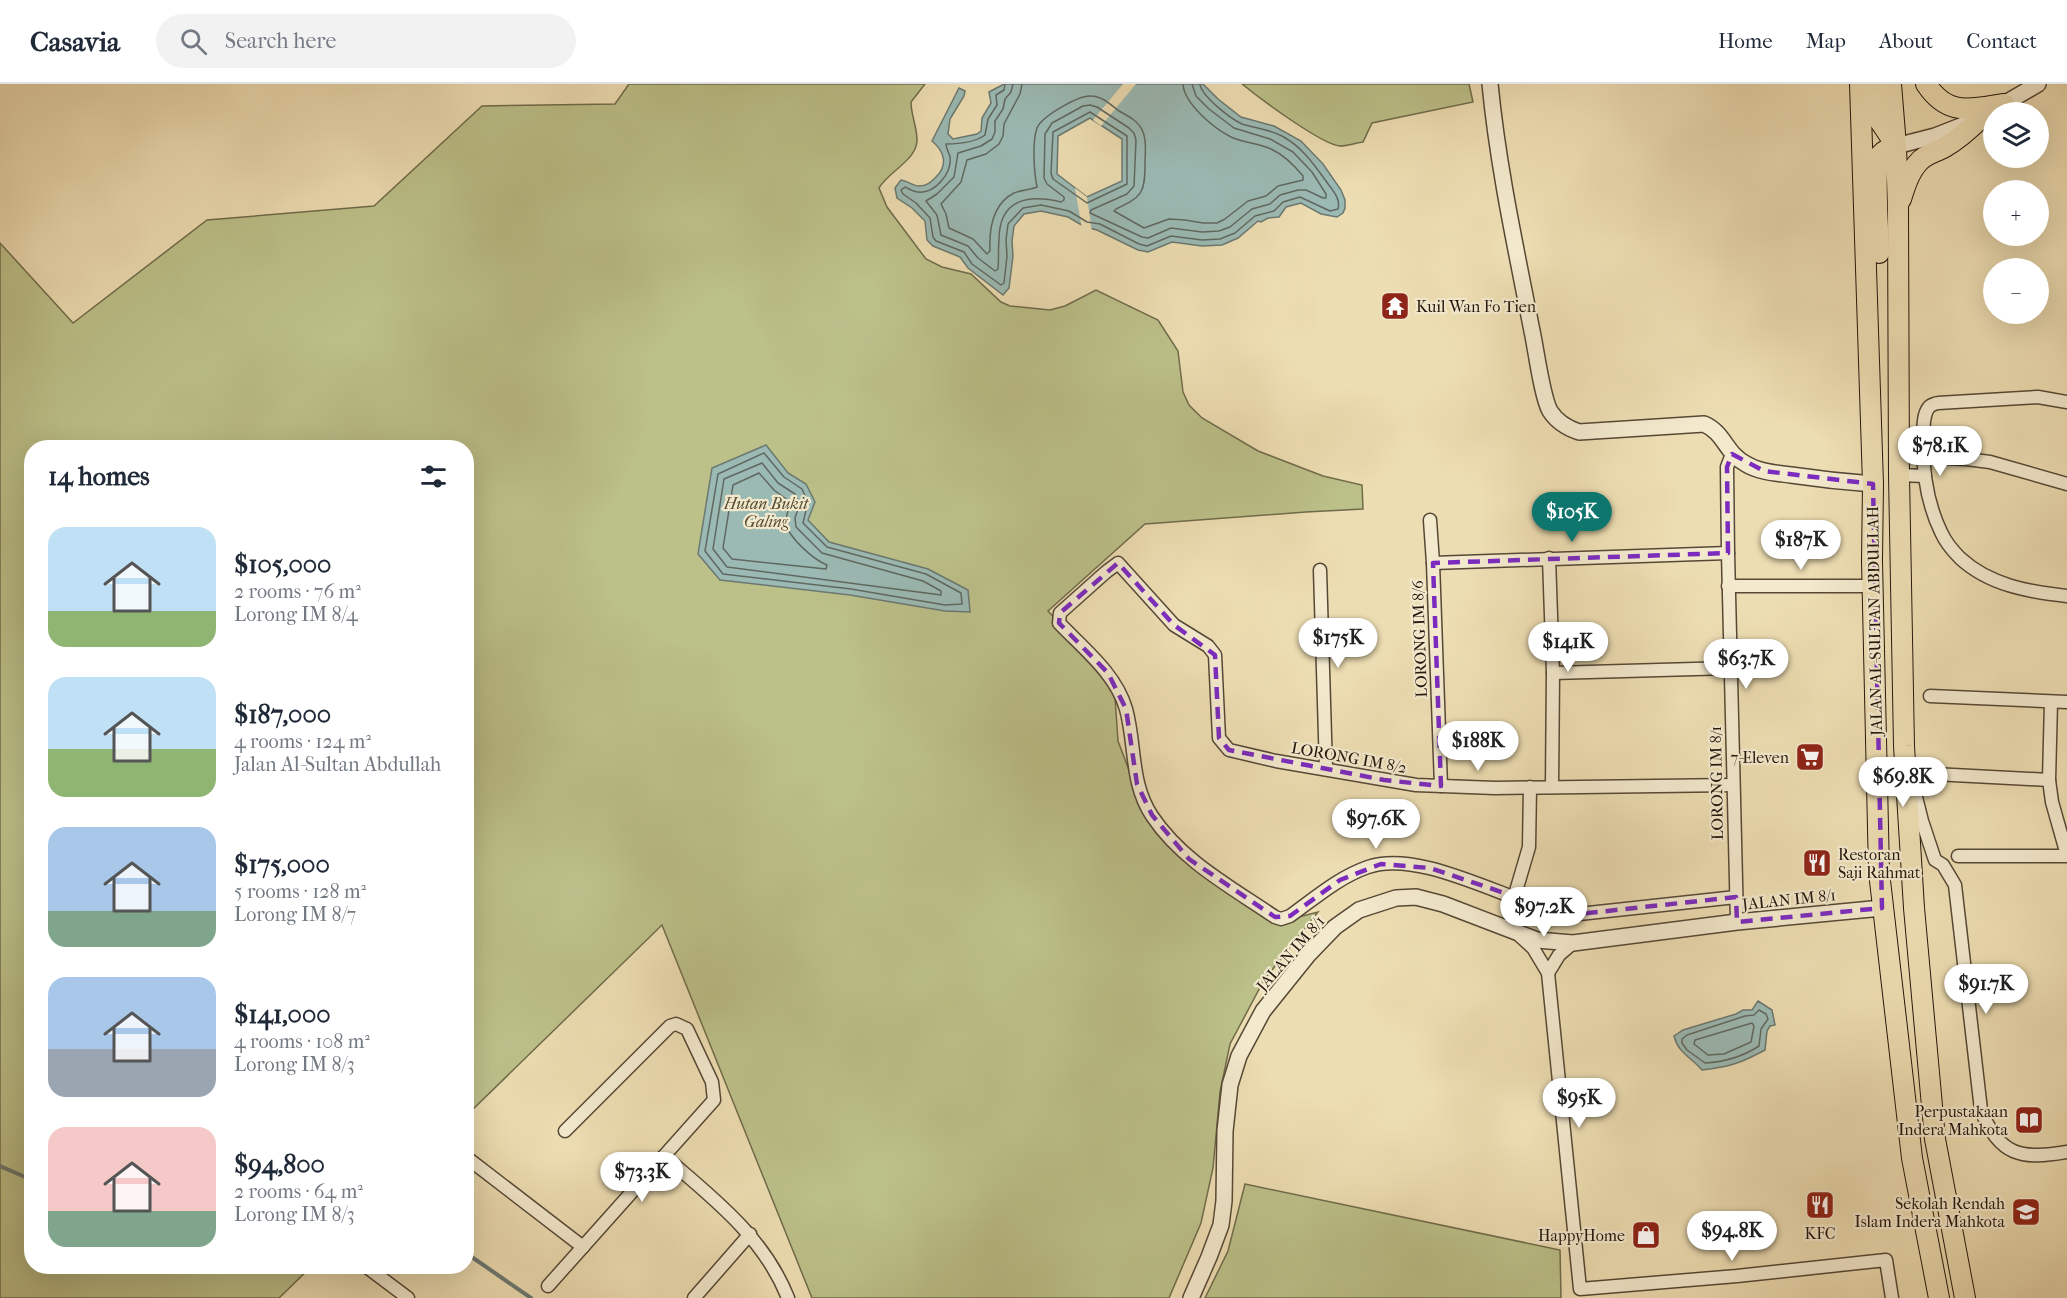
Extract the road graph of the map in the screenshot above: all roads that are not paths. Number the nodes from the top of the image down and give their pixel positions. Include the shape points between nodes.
1 (1490, 84) edge
2 (1860, 84) edge
3 (1874, 84) edge
4 (1891, 84) edge
5 (1926, 84) edge
6 (2038, 84) edge
7 (2007, 102) edge
8 (1983, 107) edge
9 (1982, 117) joint
10 (1896, 146) junction
11 (1898, 210) junction
12 (2067, 402) edge
13 (1732, 453) junction
14 (1922, 457) junction
15 (1899, 475) junction
16 (1925, 476) junction
17 (1873, 484) junction
18 (2067, 484) edge
19 (1430, 520) dead end
20 (1728, 553) junction
21 (1549, 558) junction
22 (1433, 563) junction
23 (1320, 570) dead end
24 (1728, 586) junction
25 (1873, 586) junction
26 (2067, 596) edge
27 (1730, 668) junction
28 (1553, 673) junction
29 (1930, 696) dead end
30 (2051, 702) junction
31 (2067, 702) edge
32 (1904, 746) junction
33 (1326, 769) junction
34 (1934, 774) dead end
35 (2049, 780) junction
36 (1733, 785) junction
37 (1441, 786) junction
38 (1530, 787) junction
39 (1552, 787) junction
40 (1958, 856) dead end
41 (2067, 856) edge
42 (1935, 860) junction
43 (1736, 897) junction
44 (1514, 898) junction
45 (1882, 908) junction
46 (1914, 908) junction
47 (1737, 922) junction
48 (1511, 930) junction
49 (1573, 943) junction
50 (1548, 973) junction
51 (565, 1131) dead end
52 (2067, 1152) edge
53 (664, 1156) junction
54 (474, 1163) edge
55 (750, 1234) junction
56 (583, 1247) junction
57 (376, 1274) edge
58 (548, 1286) dead end
59 (408, 1298) edge
60 (694, 1298) edge
61 (789, 1298) edge
62 (1191, 1298) edge
63 (1892, 1298) edge
64 (1939, 1298) edge
65 (1965, 1298) edge

1 - 13 street via 1505,194 1549,409 1557,420 1579,432 1704,424 1715,429
2 - 17 main road, JALAN AL-SULTAN ABDULLAH
3 - 10 main road via 1877,117
4 - 10 main road, JALAN AL-SULTAN ABDULLAH
5 - 8 main road via 1940,102 1956,109
6 - 7 street
9 - 10 street
9 - 11 main road via 1962,136 1917,164
10 - 11 main road, JALAN AL-SULTAN ABDULLAH
10 - 17 main road via 1880,156 1878,172 1881,356
11 - 15 main road, JALAN AL-SULTAN ABDULLAH
12 - 14 street via 2038,397 1961,400 1930,406 1924,415
13 - 17 street via 1764,471
13 - 20 street, LORONG IM 8/1 via 1727,467
14 - 16 street
14 - 18 street via 1990,462
15 - 16 street
15 - 32 main road, JALAN AL-SULTAN ABDULLAH
16 - 26 street via 1941,532 1961,559 1982,574 2017,589
17 - 25 main road, JALAN AL-SULTAN ABDULLAH
19 - 22 street, LORONG IM 8/6
20 - 21 street
20 - 24 street, LORONG IM 8/1
21 - 22 street
21 - 28 street
22 - 37 street, LORONG IM 8/6
23 - 33 street
24 - 25 street
24 - 27 street, LORONG IM 8/1
25 - 45 main road, JALAN AL-SULTAN ABDULLAH
27 - 28 street
27 - 36 street, LORONG IM 8/1
28 - 39 street
29 - 30 street
30 - 31 street
30 - 35 street
32 - 42 street
32 - 46 main road, JALAN AL-SULTAN ABDULLAH
33 - 37 street, LORONG IM 8/2
33 - 44 street, LORONG IM 8/2 via 1229,750 1219,738 1215,655 1208,646 1174,625 1118,563 1060,613 1059,623 1108,673 1126,708 1137,784 1152,815 1189,859 1275,917 1290,916 1340,880 1381,864 1430,868
34 - 35 street
35 - 41 street
36 - 39 street, LORONG IM 8/2
36 - 43 street, LORONG IM 8/1
37 - 38 street, LORONG IM 8/2
38 - 39 street, LORONG IM 8/2
38 - 44 street via 1529,847
40 - 41 street
42 - 46 street via 1929,859 1921,867
42 - 52 street via 1955,885 1981,1110 1988,1129 2018,1154
43 - 44 street via 1570,915
43 - 47 street, LORONG IM 8/1
45 - 47 street, JALAN IM 8/1
45 - 64 main road, JALAN AL-SULTAN ABDULLAH via 1912,1158
46 - 65 main road, JALAN AL-SULTAN ABDULLAH via 1935,1139
47 - 49 street, JALAN IM 8/1
48 - 49 street, JALAN IM 8/1 via 1544,941
48 - 50 street via 1533,948
48 - 62 street, JALAN IM 8/1 via 1443,904 1416,897 1396,898 1351,915 1308,955 1263,1011 1239,1056 1230,1084 1226,1119 1221,1225
49 - 50 street via 1554,960
50 - 63 street via 1580,1289 1886,1260
51 - 53 street via 676,1024 687,1029 712,1082 714,1100
53 - 55 street
53 - 56 street
54 - 56 street
55 - 60 street
55 - 61 street
56 - 58 street
57 - 59 street

